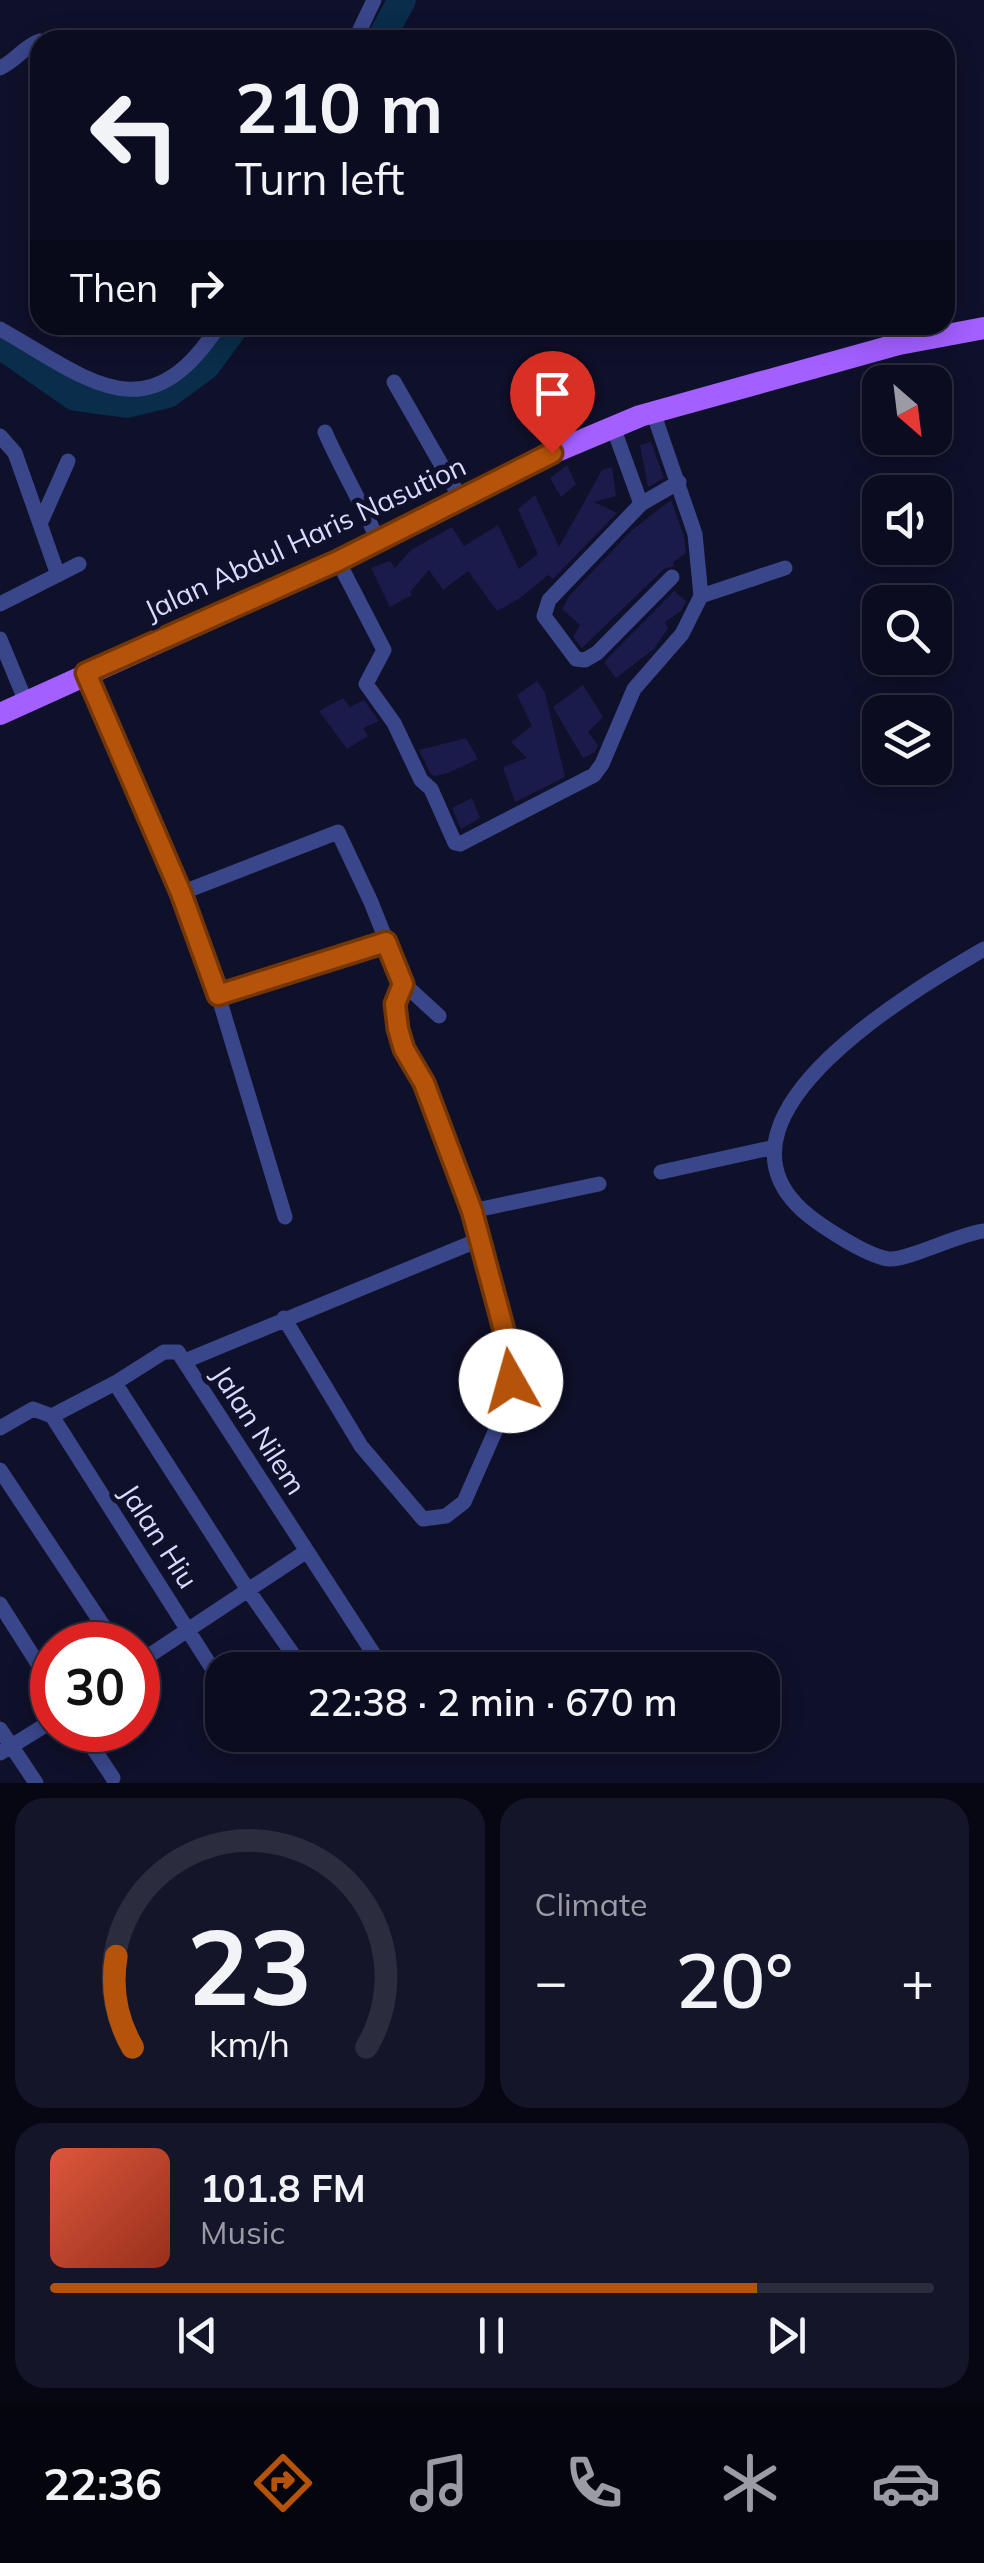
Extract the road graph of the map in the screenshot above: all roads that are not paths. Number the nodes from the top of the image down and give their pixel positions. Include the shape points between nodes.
1 (374, 0) edge
2 (360, 30) edge
3 (30, 45) edge
4 (0, 68) edge
5 (984, 328) edge
6 (0, 329) edge
7 (955, 333) edge
8 (212, 335) edge
9 (947, 335) edge
10 (394, 382) dead end
11 (653, 412) junction
12 (614, 427) junction
13 (324, 432) dead end
14 (0, 436) edge
15 (68, 461) dead end
16 (679, 482) junction
17 (461, 499) junction
18 (641, 504) junction
19 (40, 524) junction
20 (378, 541) junction
21 (338, 561) junction
22 (79, 564) dead end
23 (785, 568) dead end
24 (58, 575) junction
25 (672, 577) dead end
26 (702, 596) junction
27 (0, 604) edge
28 (0, 639) edge
29 (86, 673) junction
30 (26, 702) junction
31 (0, 714) edge
32 (181, 893) junction
33 (386, 942) junction
34 (984, 948) edge
35 (403, 984) junction
36 (218, 995) junction
37 (440, 1016) dead end
38 (775, 1147) junction
39 (660, 1172) dead end
40 (599, 1184) dead end
41 (472, 1211) junction
42 (286, 1217) dead end
43 (984, 1231) edge
44 (481, 1238) junction
45 (284, 1318) junction
46 (185, 1361) junction
47 (115, 1383) junction
48 (52, 1416) junction
49 (0, 1428) edge
50 (0, 1470) edge
51 (307, 1550) junction
52 (248, 1590) junction
53 (0, 1604) edge
54 (101, 1622) edge
55 (190, 1629) junction
56 (160, 1649) edge
57 (30, 1651) edge
58 (291, 1652) edge
59 (372, 1652) edge
60 (205, 1655) edge
61 (0, 1729) edge
62 (30, 1735) edge
63 (6, 1750) edge
64 (96, 1752) edge
65 (114, 1778) dead end
66 (36, 1783) edge

1 - 2 street
3 - 4 street
5 - 7 main road, Jalan Abdul Haris Nasution
6 - 8 street via 101,385 129,391 174,377
9 - 11 main road, Jalan Abdul Haris Nasution
10 - 17 street
11 - 12 main road, Jalan Abdul Haris Nasution
11 - 16 street
12 - 17 main road, Jalan Abdul Haris Nasution
12 - 18 street
13 - 20 street
14 - 19 street via 15,453
15 - 19 street
16 - 18 street
16 - 26 street via 695,534
17 - 20 main road, Jalan Abdul Haris Nasution
18 - 25 street via 550,600 544,616 576,658 585,660
19 - 24 street
20 - 21 main road, Jalan Abdul Haris Nasution
21 - 26 street via 384,650 366,684 458,844 594,775 634,689 682,634
21 - 29 main road, Jalan Abdul Haris Nasution
22 - 24 street
23 - 26 street
24 - 27 street
28 - 30 street
29 - 30 main road, Jalan Abdul Haris Nasution
29 - 32 street
30 - 31 main road, Jalan Abdul Haris Nasution
32 - 33 street via 336,831
32 - 36 street
33 - 35 street
33 - 36 street
34 - 38 street via 917,988 814,1070
35 - 37 street
35 - 41 street via 395,1004 401,1039
36 - 42 street
38 - 39 street
38 - 43 street via 782,1183 806,1215 886,1259
40 - 41 street
41 - 44 street
44 - 45 street
44 - 45 street via 511,1356 511,1381 464,1502 446,1516 423,1519 406,1502 350,1429
45 - 46 street
46 - 47 street, Jalan Nilem via 178,1352 164,1352
46 - 51 street, Jalan Nilem
47 - 48 street, Jalan Nilem
47 - 52 street
48 - 49 street, Jalan Nilem via 34,1408
48 - 55 street, Jalan Hiu
50 - 54 street
51 - 52 street
51 - 59 street, Jalan Nilem
52 - 55 street
52 - 58 street
53 - 57 street
55 - 56 street
55 - 60 street, Jalan Hiu
61 - 63 street
62 - 63 street
63 - 66 street
64 - 65 street

